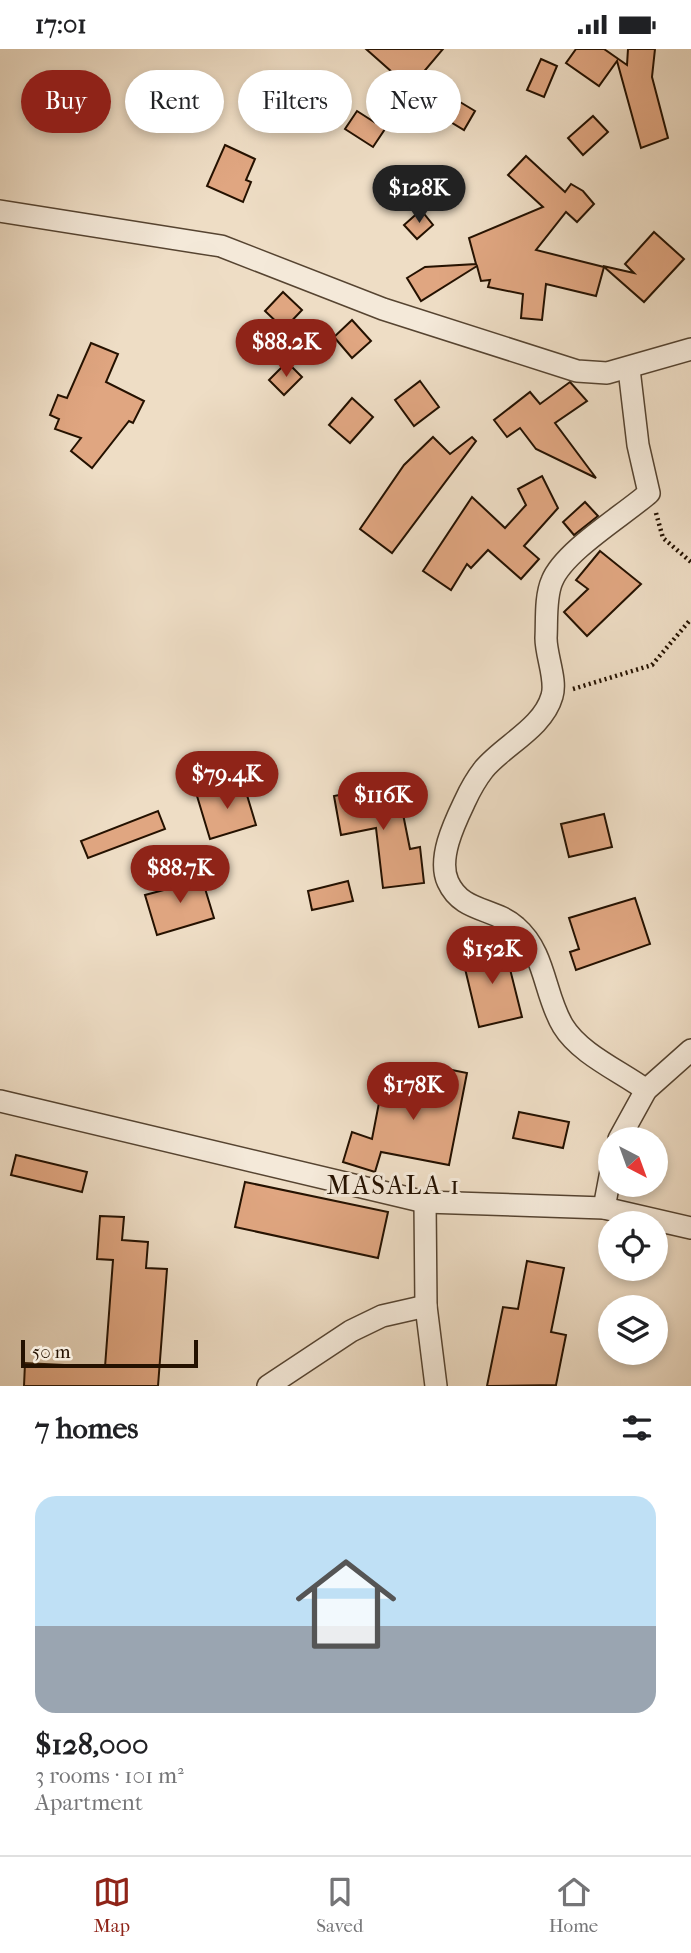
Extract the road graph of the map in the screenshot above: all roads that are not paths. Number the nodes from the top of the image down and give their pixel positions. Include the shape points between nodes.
1 (0, 211) edge
2 (691, 349) edge
3 (629, 369) junction
4 (691, 1050) edge
5 (646, 1090) junction
6 (0, 1101) edge
7 (626, 1127) edge
8 (606, 1197) edge
9 (425, 1202) junction
10 (604, 1208) junction
11 (691, 1228) edge
12 (426, 1306) junction
13 (268, 1386) edge
14 (436, 1386) edge

1 - 3 street via 221,246 383,309 550,364 607,373
2 - 3 street
3 - 5 street via 649,493 557,570 551,583 546,641 553,694 544,712 484,769 466,799 448,842 446,873 464,903 500,916 530,942 571,1038
4 - 5 street
5 - 7 street
6 - 9 street
8 - 10 street
9 - 10 street
9 - 12 street
10 - 11 street
12 - 13 street via 382,1316 351,1331
12 - 14 street

